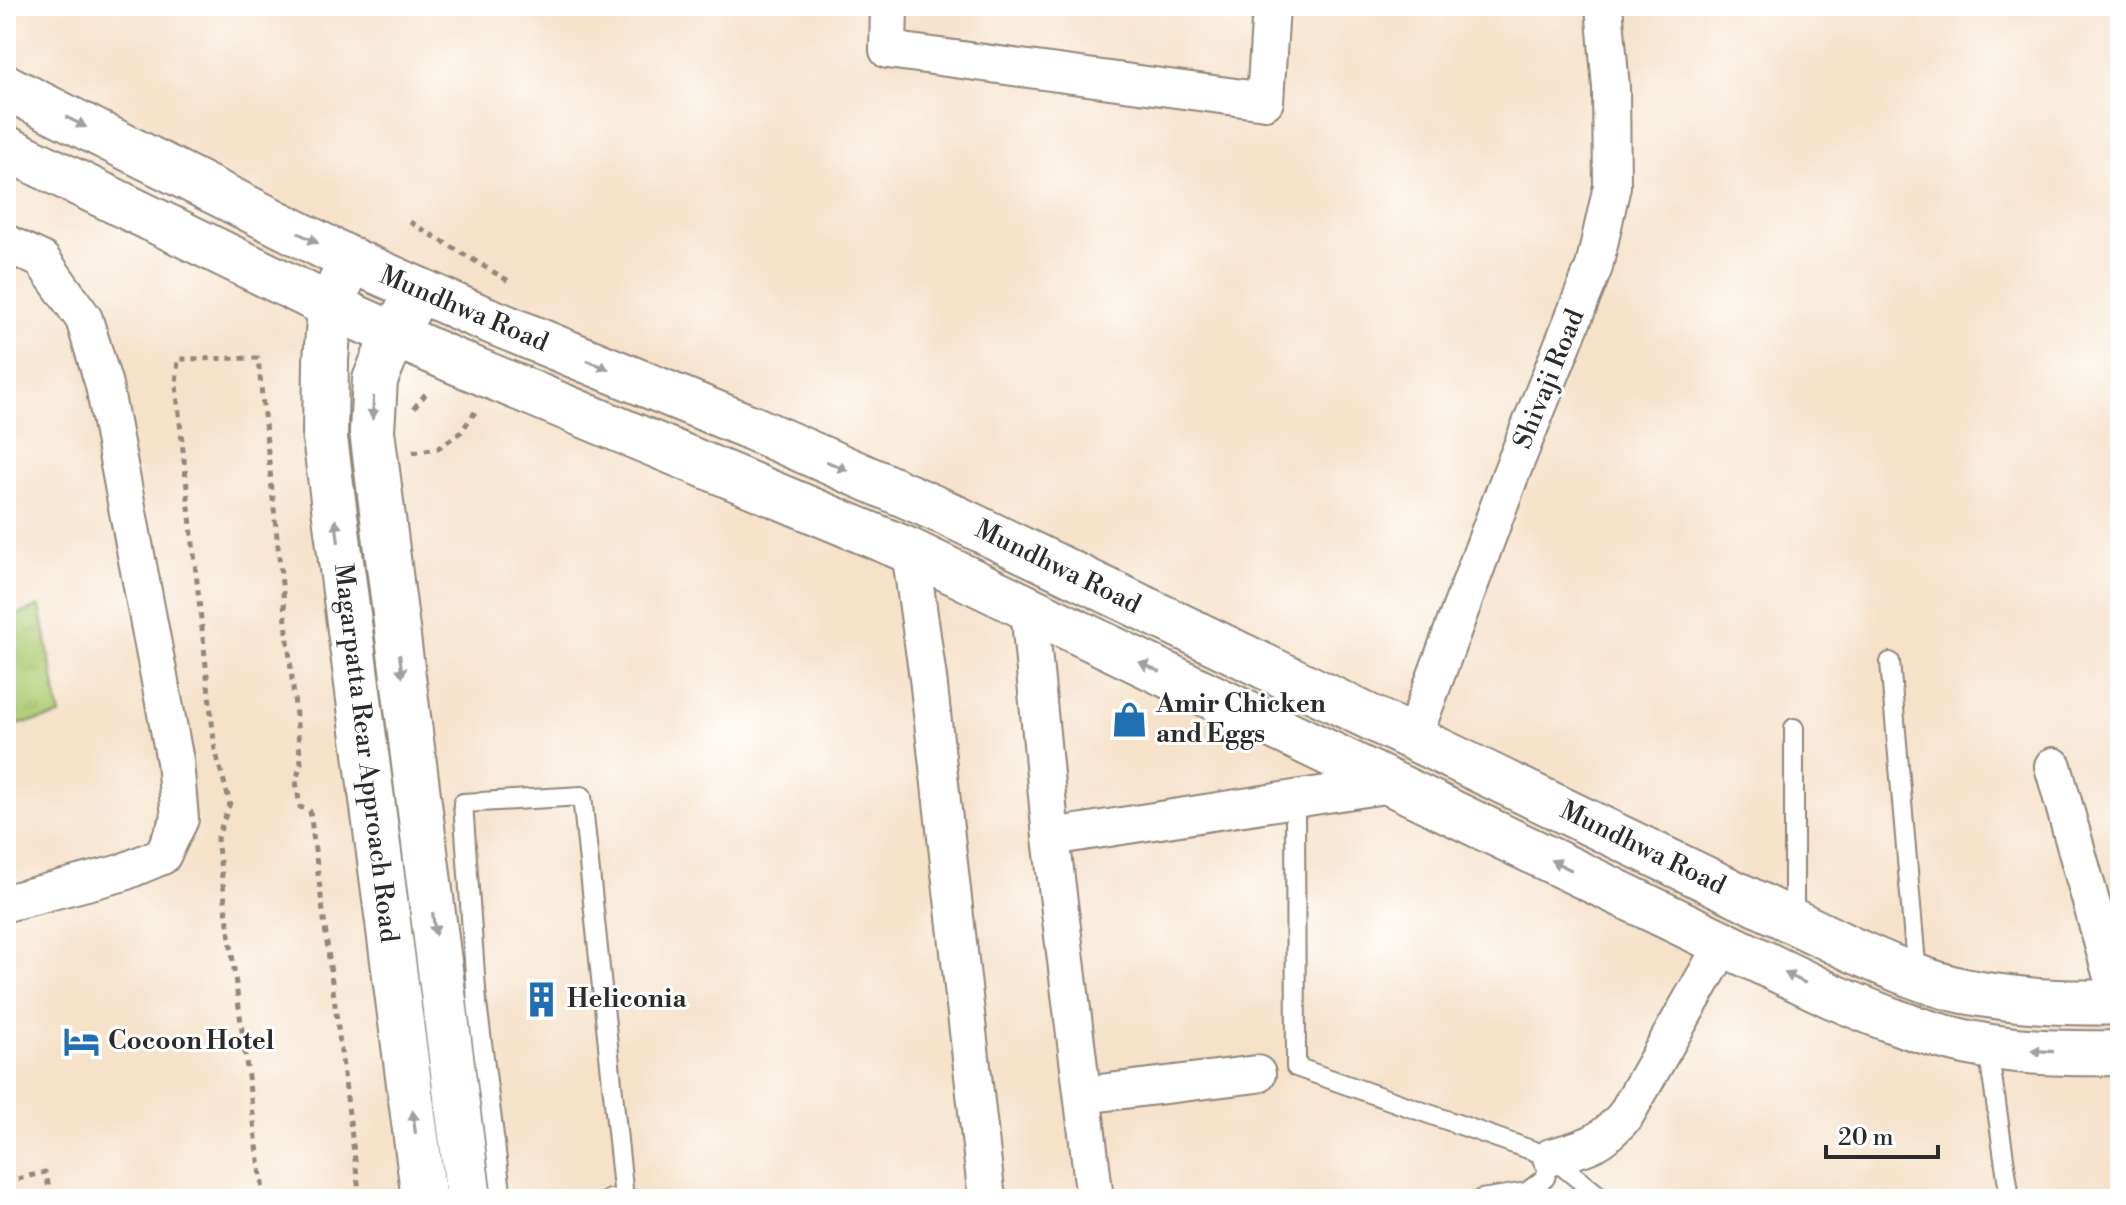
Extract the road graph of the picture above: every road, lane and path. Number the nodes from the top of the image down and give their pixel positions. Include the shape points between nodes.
1 (889, 6) edge
2 (1271, 6) edge
3 (1604, 6) edge
4 (6, 87) edge
5 (6, 148) edge
6 (6, 243) edge
7 (351, 260) junction
8 (419, 290) junction
9 (330, 306) junction
10 (394, 334) junction
11 (481, 407) dead end
12 (404, 452) dead end
13 (910, 551) junction
14 (1029, 609) junction
15 (1890, 662) dead end
16 (1794, 728) dead end
17 (1411, 736) junction
18 (2053, 766) dead end
19 (1391, 784) junction
20 (1295, 800) junction
21 (1051, 837) junction
22 (6, 903) edge
23 (1794, 921) junction
24 (1724, 943) junction
25 (1917, 976) junction
26 (2116, 989) edge
27 (461, 1005) junction
28 (1987, 1045) junction
29 (2120, 1053) edge
30 (1257, 1074) dead end
31 (1083, 1095) junction
32 (1551, 1157) junction
33 (6, 1181) edge
34 (10, 1199) edge
35 (52, 1199) edge
36 (264, 1199) edge
37 (360, 1199) edge
38 (424, 1199) edge
39 (469, 1199) edge
40 (502, 1199) edge
41 (610, 1199) edge
42 (987, 1199) edge
43 (1095, 1199) edge
44 (1481, 1199) edge
45 (1603, 1199) edge
46 (2010, 1199) edge

1 - 2 street via 888,50 1265,101
3 - 17 street, Shivaji Road via 1612,186 1594,267
4 -> 7 main road, Mundhwa Road
5 - 9 main road, Mundhwa Road
6 - 22 street via 42,260 84,319 104,385 175,761 180,819 162,856 121,873
7 - 8 main road, Mundhwa Road
7 - 9 main road
8 - 10 main road, Magarpatta Rear Approach Road
8 -> 17 main road, Mundhwa Road via 946,513
9 - 10 main road, Mundhwa Road
38 -> 9 main road, Magarpatta Rear Approach Road via 325,438
10 - 13 main road, Mundhwa Road
10 -> 27 main road, Magarpatta Rear Approach Road via 375,380 372,431
11 - 12 path via 461,432 438,448
13 - 14 main road, Mundhwa Road
13 - 42 street
19 -> 14 main road, Mundhwa Road
14 - 21 street
15 - 25 lane
16 - 23 lane
17 - 23 main road, Mundhwa Road
18 - 26 street
19 - 20 street
24 -> 19 main road, Mundhwa Road
20 - 21 street
20 - 32 lane via 1296,1067
21 - 31 street
23 - 25 main road, Mundhwa Road
28 -> 24 main road, Mundhwa Road via 1887,1019
24 - 32 street via 1625,1116 1606,1137
25 - 26 main road, Mundhwa Road via 2026,1000 2089,1003
27 - 39 main road, Magarpatta Rear Approach Road
27 - 40 lane
27 - 41 lane via 463,803 582,796 624,1198
29 -> 28 main road, Mundhwa Road
28 - 46 lane
30 - 31 street
31 - 43 street
32 - 44 lane via 1545,1178 1527,1192
32 - 45 lane
33 - 34 path
33 - 35 path via 45,1172
36 - 37 path via 217,839 230,803 215,750 176,385 178,359 258,358 301,763 296,781 300,807 310,811

